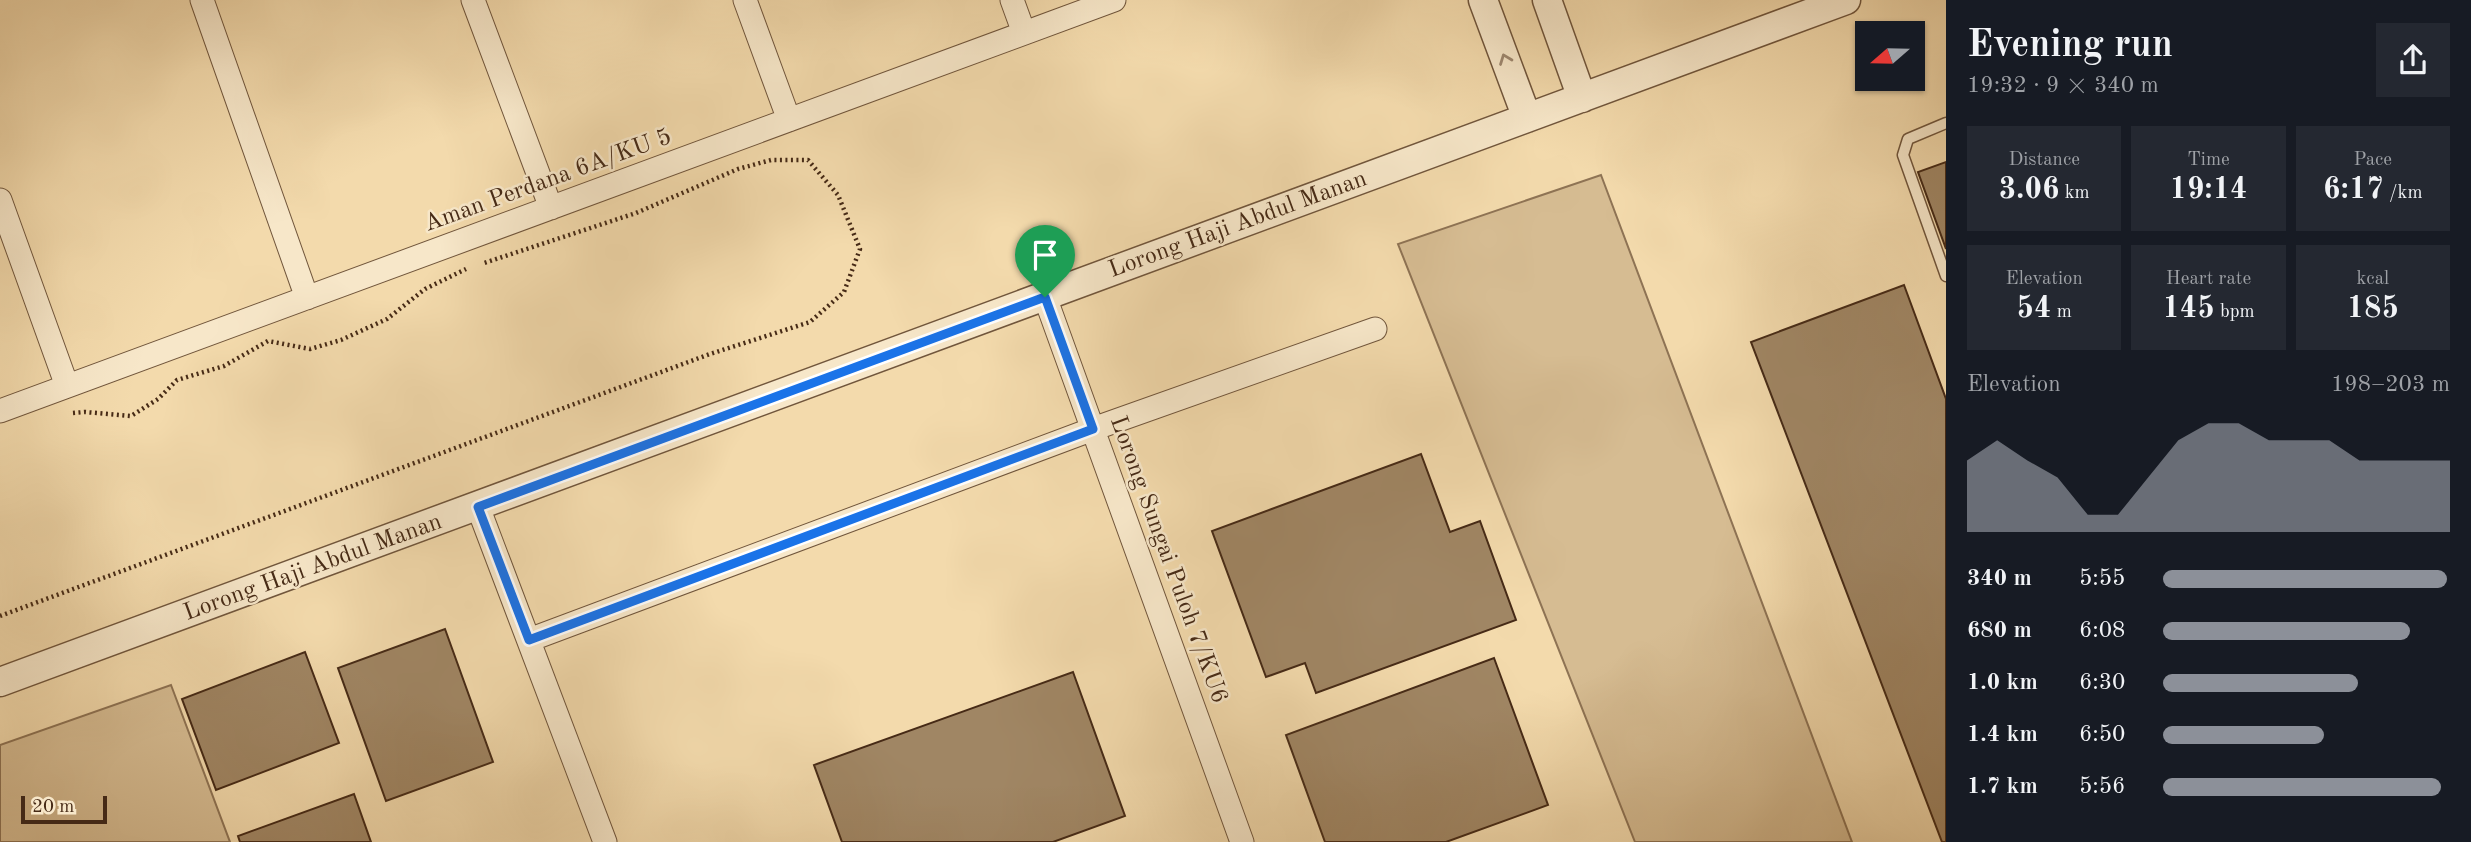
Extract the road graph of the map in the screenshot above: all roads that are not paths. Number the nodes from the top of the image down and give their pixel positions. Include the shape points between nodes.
1 (202, 0) edge
2 (473, 0) edge
3 (745, 0) edge
4 (1012, 0) edge
5 (1114, 0) edge
6 (1482, 0) edge
7 (1547, 0) edge
8 (1846, 0) edge
9 (1817, 6) edge
10 (1024, 33) junction
11 (1582, 98) junction
12 (1527, 118) junction
13 (789, 120) junction
14 (1946, 123) edge
15 (0, 200) edge
16 (551, 208) junction
17 (1946, 276) edge
18 (1045, 297) junction
19 (307, 298) junction
20 (1374, 329) dead end
21 (67, 386) junction
22 (0, 411) edge
23 (1093, 429) junction
24 (478, 507) junction
25 (529, 640) junction
26 (0, 682) edge
27 (606, 842) edge
28 (1242, 842) edge

1 - 19 street
2 - 16 street
3 - 13 street
4 - 10 street
5 - 10 street, Aman Perdana 6A/KU 5
12 -> 6 street
7 - 11 street
8 - 9 street, Lorong Haji Abdul Manan
9 - 11 street, Lorong Haji Abdul Manan
10 - 13 street, Aman Perdana 6A/KU 5
11 - 12 street, Lorong Haji Abdul Manan
12 - 18 street, Lorong Haji Abdul Manan
13 - 16 street, Aman Perdana 6A/KU 5
14 - 17 lane via 1908,139 1903,155
15 - 21 street
16 - 19 street, Aman Perdana 6A/KU 5
18 - 23 street, Lorong Sungai Puloh 7/KU6
18 - 24 street, Lorong Haji Abdul Manan
19 - 21 street, Aman Perdana 6A/KU 5
20 - 23 street
21 - 22 street, Aman Perdana 6A/KU 5
23 - 25 street
23 - 28 street, Lorong Sungai Puloh 7/KU6
24 - 25 street
24 - 26 street, Lorong Haji Abdul Manan
25 - 27 street

